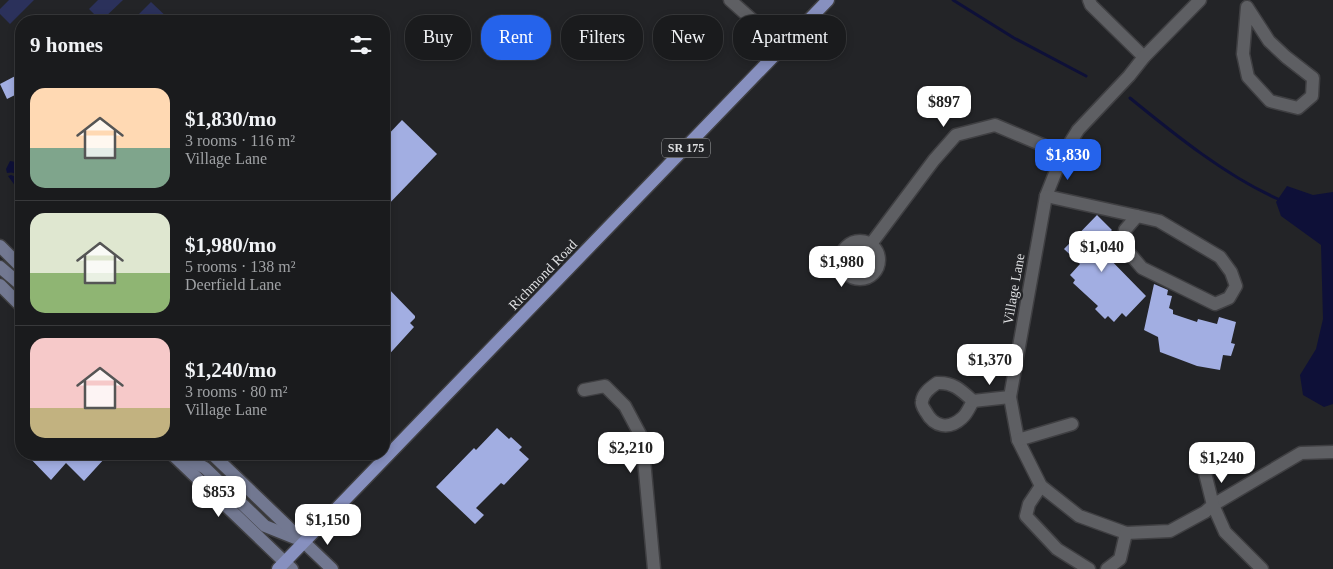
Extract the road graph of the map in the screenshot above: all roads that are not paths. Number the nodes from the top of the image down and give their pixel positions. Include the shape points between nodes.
1 (730, 0) edge
2 (828, 0) edge
3 (1089, 0) edge
4 (1200, 0) edge
5 (1243, 4) edge
6 (747, 15) edge
7 (813, 15) edge
8 (1144, 57) junction
9 (770, 60) edge
10 (1062, 156) junction
11 (1046, 196) junction
12 (1137, 216) junction
13 (870, 244) dead end
14 (0, 246) edge
15 (15, 261) edge
16 (0, 266) edge
17 (15, 280) edge
18 (0, 285) edge
19 (15, 300) edge
20 (584, 390) dead end
21 (1010, 398) junction
22 (973, 401) dead end
23 (1072, 424) dead end
24 (1018, 440) junction
25 (1333, 452) edge
26 (390, 453) edge
27 (178, 460) edge
28 (190, 460) edge
29 (218, 460) edge
30 (383, 460) edge
31 (1204, 469) dead end
32 (1041, 486) junction
33 (1213, 505) junction
34 (1126, 533) junction
35 (304, 541) junction
36 (285, 567) edge
37 (300, 569) edge
38 (332, 569) edge
39 (654, 569) edge
40 (1089, 569) edge
41 (1107, 569) edge
42 (1262, 569) edge

1 - 6 street
2 - 7 main road, Richmond Road / SR 175
3 - 8 street
4 - 8 street, Village Lane
5 - 5 street via 1243,54 1248,77 1270,101 1298,108 1312,96 1312,78 1269,41
8 - 10 street, Village Lane via 1078,130
9 - 26 main road, Richmond Road / SR 175
10 - 11 street, Village Lane
10 - 13 street via 995,125 956,135
11 - 12 street
11 - 21 street, Village Lane
12 - 12 street via 1159,221 1220,257 1236,286 1228,298 1215,304 1142,268 1125,248 1125,230
14 - 15 main road
16 - 17 main road
18 - 19 main road
20 - 39 street via 605,386 626,406 642,438
21 - 22 street
21 - 24 street, Village Lane
23 - 24 street
24 - 32 street, Village Lane
25 - 33 street, Village Lane via 1301,453
27 - 36 main road
28 - 35 main road via 206,468 265,526
29 - 35 main road
30 - 35 main road, Richmond Road / SR 175
31 - 33 street
32 - 34 street, Village Lane via 1079,516
32 - 40 street via 1029,504 1026,516 1057,549
33 - 34 street, Village Lane via 1170,531
33 - 42 street via 1224,532
34 - 41 street via 1120,559
35 - 36 main road, Richmond Road / SR 175
35 - 38 main road
36 - 37 main road

